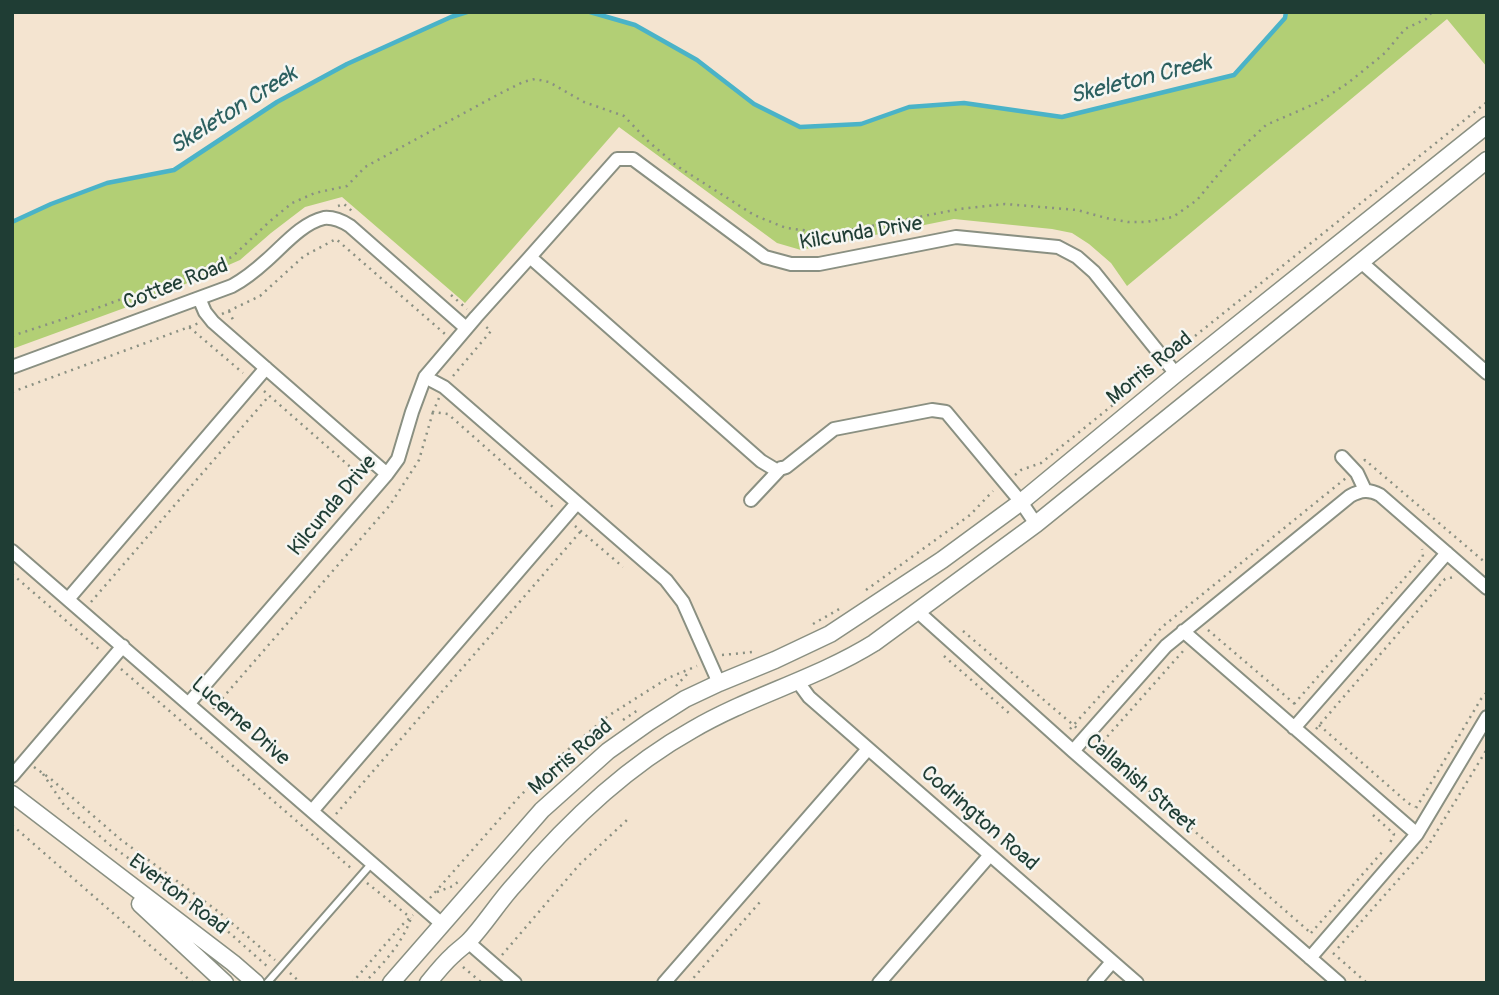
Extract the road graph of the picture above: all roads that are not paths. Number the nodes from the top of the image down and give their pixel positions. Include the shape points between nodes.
1 (1487, 125) edge
2 (1487, 160) edge
3 (530, 257) junction
4 (1360, 262) junction
5 (200, 298) junction
6 (466, 328) junction
7 (12, 367) edge
8 (266, 368) junction
9 (1487, 373) edge
10 (1176, 374) junction
11 (425, 377) junction
12 (1342, 457) dead end
13 (781, 468) junction
14 (387, 474) junction
15 (1365, 490) junction
16 (751, 500) dead end
17 (1021, 502) junction
18 (578, 503) junction
19 (1036, 524) junction
20 (12, 551) edge
21 (1447, 553) junction
22 (1487, 588) edge
23 (69, 598) junction
24 (917, 611) junction
25 (1183, 631) junction
26 (830, 634) junction
27 (123, 646) junction
28 (851, 657) junction
29 (798, 682) junction
30 (719, 683) junction
31 (189, 703) junction
32 (1487, 718) edge
33 (1294, 728) junction
34 (868, 749) junction
35 (1073, 751) junction
36 (12, 776) edge
37 (12, 794) edge
38 (312, 811) junction
39 (1417, 834) junction
40 (74, 842) junction
41 (990, 855) junction
42 (372, 863) junction
43 (442, 924) junction
44 (468, 942) junction
45 (1310, 958) junction
46 (1112, 962) junction
47 (225, 983) edge
48 (256, 983) edge
49 (267, 983) edge
50 (391, 983) edge
51 (428, 983) edge
52 (515, 983) edge
53 (664, 983) edge
54 (879, 983) edge
55 (1094, 983) edge
56 (1137, 983) edge
57 (1339, 983) edge

1 - 10 street, Morris Road
2 - 4 street
3 - 6 street, Kilcunda Drive
3 - 10 street, Kilcunda Drive via 617,159 634,159 765,257 791,264 819,264 956,237 1058,247 1094,271
3 - 13 street via 761,461 776,470
4 - 9 street
4 - 19 street
5 - 6 street, Cottee Road via 248,277 298,232 332,218 350,226
5 - 7 street, Cottee Road
5 - 8 street via 210,318
6 - 11 street, Kilcunda Drive
8 - 14 street
8 - 23 street
10 - 17 street, Morris Road
11 - 14 street, Kilcunda Drive via 398,459
11 - 18 street via 444,387
12 - 15 street
13 - 16 street
13 - 17 street via 834,429 932,410 946,412
14 - 31 street, Kilcunda Drive
15 - 21 street via 1380,495
15 - 25 street via 1350,496
17 - 19 street
17 - 26 street, Morris Road
18 - 30 street via 666,580 683,603
18 - 38 street
19 - 24 street
20 - 23 street, Lucerne Drive
21 - 22 street
21 - 33 street
23 - 27 street, Lucerne Drive
24 - 28 street
24 - 35 street, Callanish Street
25 - 33 street
25 - 35 street
26 - 28 street
26 - 30 street, Morris Road
27 - 31 street, Lucerne Drive
27 - 36 street
28 - 29 street
29 - 34 street, Codrington Road
29 - 44 street via 740,705 651,755 557,836
30 - 43 street, Morris Road via 649,722 580,775 542,810
31 - 38 street, Lucerne Drive
32 - 39 street
33 - 39 street
34 - 41 street, Codrington Road
34 - 53 street
35 - 45 street, Callanish Street
37 - 40 street, Everton Road
38 - 42 street, Lucerne Drive
39 - 45 street
40 - 47 street, Everton Road
40 - 48 street, Everton Road
41 - 46 street, Codrington Road
41 - 54 street
42 - 43 street, Lucerne Drive
42 - 49 lane
43 - 50 street, Morris Road
44 - 51 street
44 - 52 street
45 - 57 street, Callanish Street
46 - 55 street
46 - 56 street, Codrington Road

